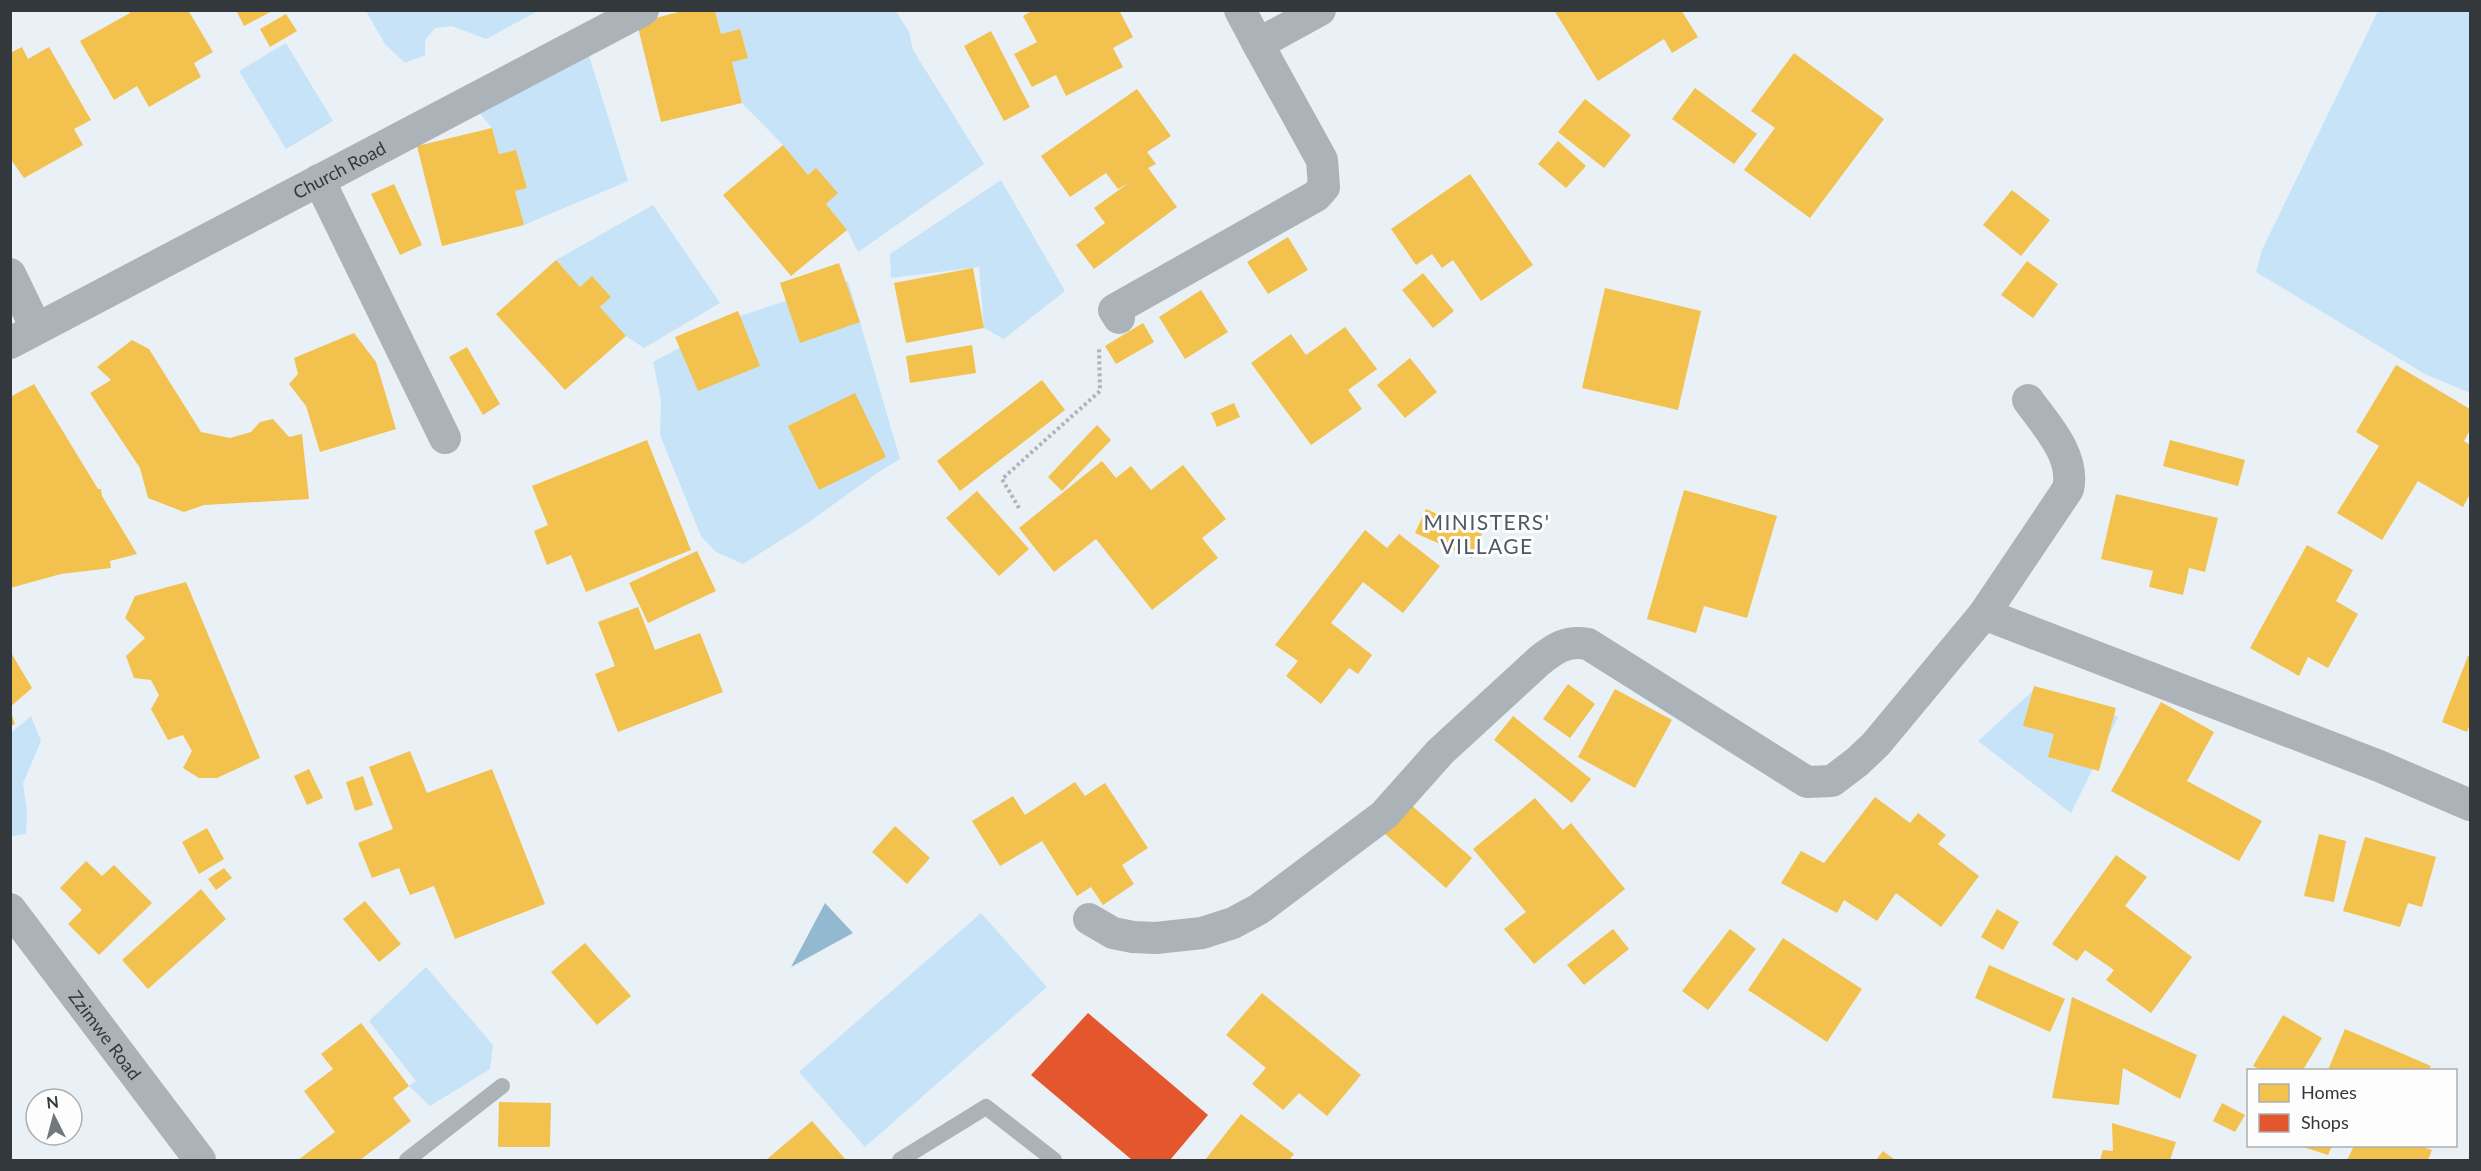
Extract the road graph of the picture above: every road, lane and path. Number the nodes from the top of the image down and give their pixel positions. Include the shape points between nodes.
1 (643, 10) edge
2 (1240, 10) edge
3 (1320, 10) edge
4 (1258, 44) junction
5 (319, 180) junction
6 (10, 274) edge
7 (1117, 314) joint
8 (23, 336) edge
9 (2028, 400) dead end
10 (444, 438) dead end
11 (1019, 508) dead end
12 (1984, 614) junction
13 (2470, 805) edge
14 (10, 909) edge
15 (1089, 919) dead end
16 (501, 1086) dead end
17 (200, 1161) edge
18 (406, 1161) edge
19 (900, 1161) edge
20 (1054, 1161) edge

1 - 5 street, Church Road
2 - 4 street
3 - 4 street
4 - 7 street via 1322,160 1324,187 1316,196
5 - 8 street, Church Road
5 - 10 street
6 - 8 street
7 - 11 path via 1098,327 1100,391 1002,479
9 - 12 street via 2065,456 2070,481
12 - 13 street via 2379,766
12 - 15 street via 1876,744 1832,782 1807,782 1588,644 1576,642 1555,648 1440,752 1384,815 1259,909 1202,933 1156,938 1113,933
14 - 17 street, Zzimwe Road
16 - 18 lane
19 - 20 lane via 986,1107

